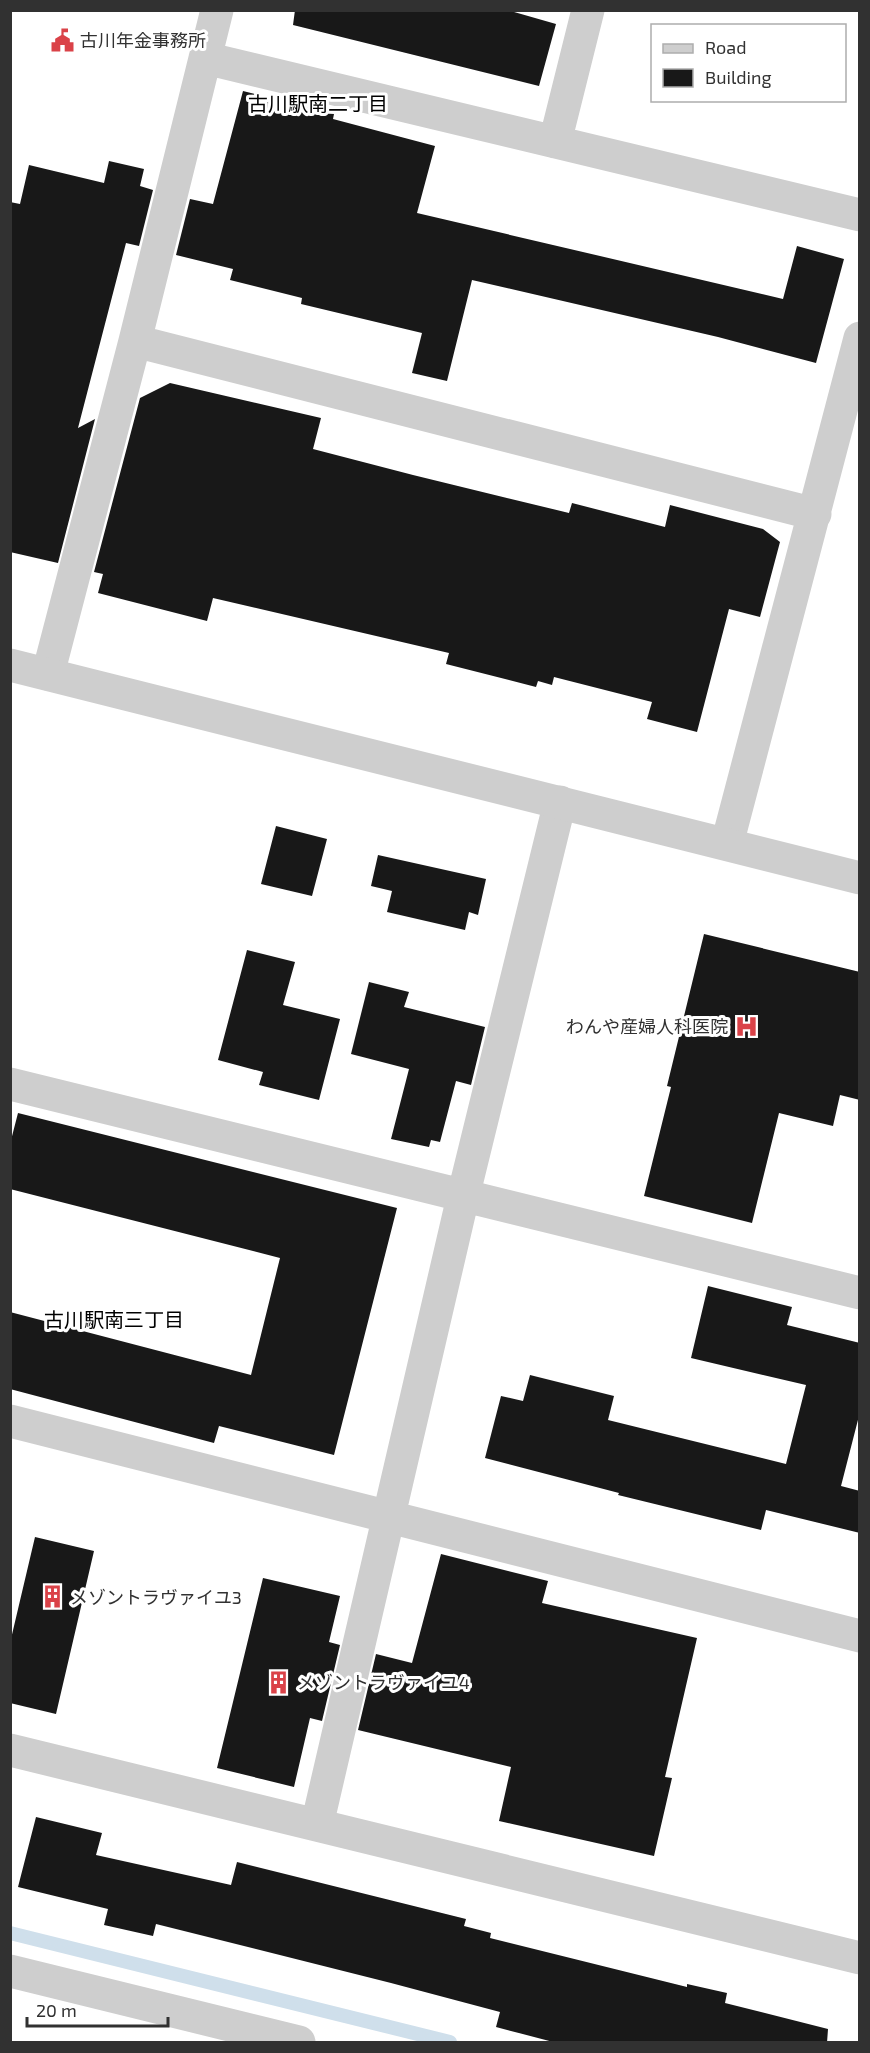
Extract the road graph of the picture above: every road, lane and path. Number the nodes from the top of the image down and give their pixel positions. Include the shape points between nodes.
1 (217, 10) edge
2 (588, 10) edge
3 (205, 58) junction
4 (555, 142) junction
5 (860, 215) edge
6 (860, 338) edge
7 (135, 340) junction
8 (815, 514) junction
9 (10, 665) edge
10 (48, 674) junction
11 (560, 802) junction
12 (727, 844) junction
13 (860, 878) edge
14 (10, 1084) edge
15 (463, 1197) junction
16 (860, 1293) edge
17 (10, 1421) edge
18 (389, 1516) junction
19 (860, 1636) edge
20 (10, 1750) edge
21 (317, 1825) junction
22 (860, 1958) edge
23 (10, 1971) edge
24 (299, 2043) edge

1 - 3 street
2 - 4 street
3 - 4 street
3 - 7 street
4 - 5 street
6 - 8 street
7 - 8 street
7 - 10 street
8 - 12 street
9 - 10 street
10 - 11 street
11 - 12 street
11 - 15 street
12 - 13 street
14 - 15 street
15 - 16 street
15 - 18 street
17 - 18 street
18 - 19 street
18 - 21 street
20 - 21 street
21 - 22 street
23 - 24 street

